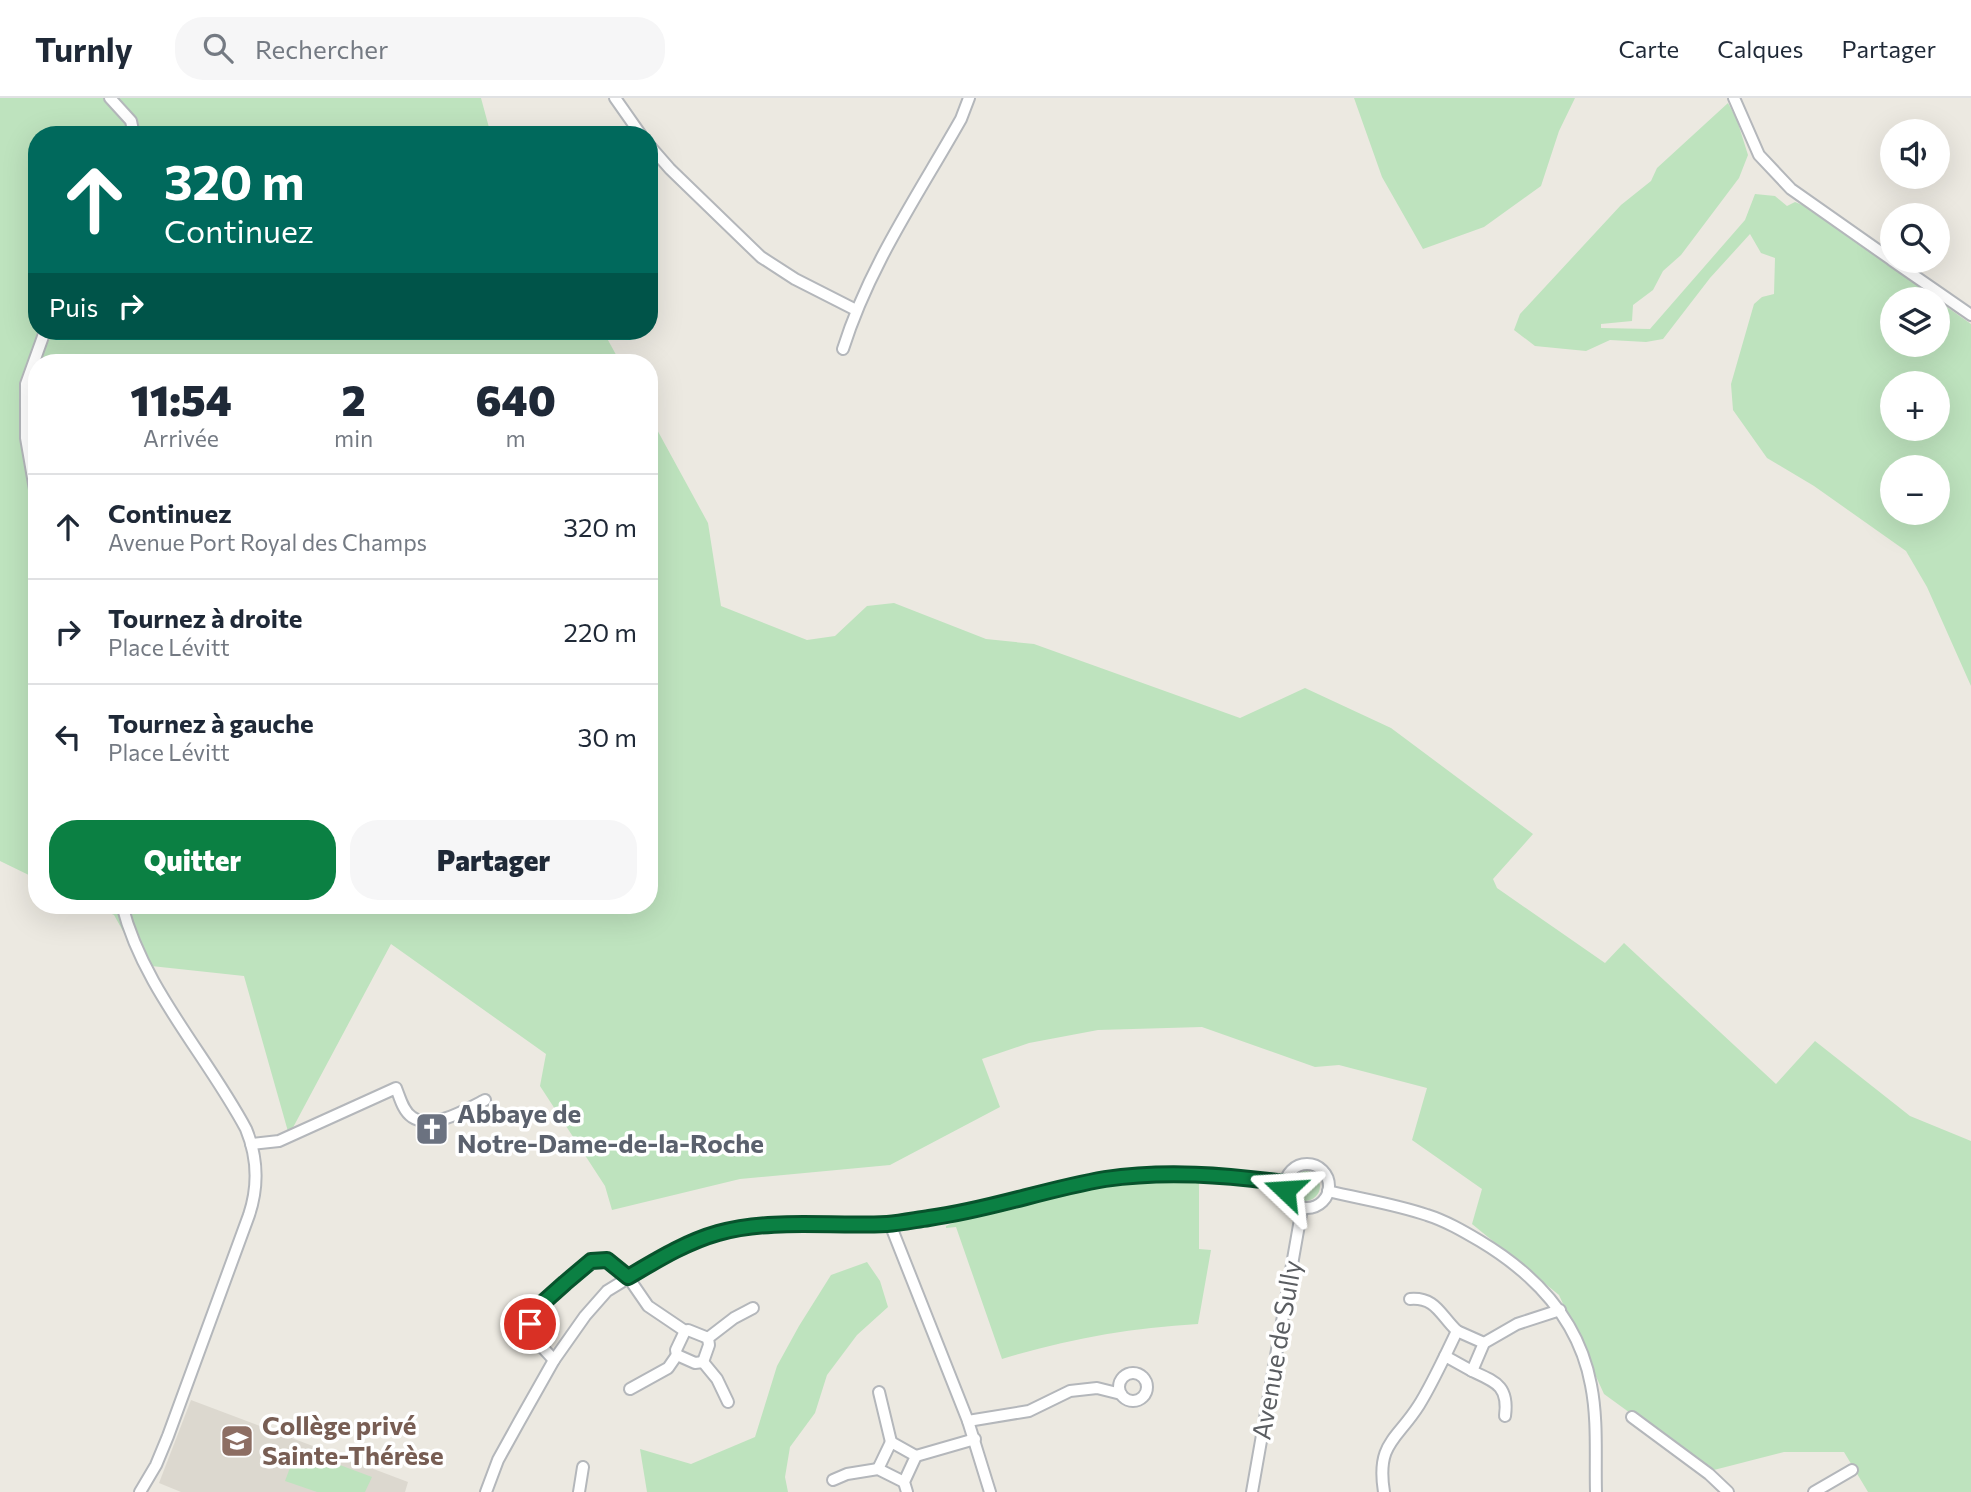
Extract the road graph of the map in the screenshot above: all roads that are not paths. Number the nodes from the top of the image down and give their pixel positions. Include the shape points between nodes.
1 (110, 98) edge
2 (615, 98) edge
3 (969, 98) edge
4 (1734, 98) edge
5 (132, 126) edge
6 (635, 126) edge
7 (658, 155) edge
8 (1880, 252) edge
9 (1911, 273) edge
10 (856, 310) junction
11 (1971, 315) edge
12 (843, 349) dead end
13 (28, 378) edge
14 (28, 449) edge
15 (125, 914) edge
16 (485, 1100) dead end
17 (251, 1144) junction
18 (1285, 1183) junction
19 (1328, 1191) junction
20 (1302, 1208) junction
21 (890, 1224) junction
22 (628, 1277) junction
23 (1410, 1299) dead end
24 (753, 1308) dead end
25 (1560, 1310) junction
26 (685, 1331) junction
27 (1457, 1331) junction
28 (708, 1338) junction
29 (1484, 1343) junction
30 (677, 1355) junction
31 (1446, 1356) junction
32 (554, 1360) junction
33 (702, 1362) junction
34 (1472, 1371) junction
35 (629, 1389) dead end
36 (879, 1392) dead end
37 (1121, 1394) dead end
38 (728, 1402) dead end
39 (1505, 1416) dead end
40 (1632, 1417) dead end
41 (968, 1421) junction
42 (975, 1439) junction
43 (891, 1443) junction
44 (916, 1455) junction
45 (583, 1467) dead end
46 (878, 1469) junction
47 (1852, 1470) dead end
48 (833, 1480) dead end
49 (905, 1487) edge
50 (140, 1492) edge
51 (486, 1492) edge
52 (579, 1492) edge
53 (990, 1492) edge
54 (1252, 1492) edge
55 (1384, 1492) edge
56 (1596, 1492) edge
57 (1728, 1492) edge
58 (1814, 1492) edge

1 - 5 street
2 - 6 street
3 - 10 street
4 - 8 street via 1759,155 1791,189
7 - 10 street via 761,257
9 - 11 street
10 - 12 street
13 - 14 street
15 - 17 street via 136,951 232,1104
16 - 17 street via 446,1119 421,1121 405,1109 396,1088 279,1141
17 - 50 street via 257,1181 253,1205 168,1436
18 - 19 street via 1296,1167 1315,1166 1324,1174
18 - 20 street via 1287,1196
18 - 21 street via 1158,1173 1096,1181 964,1213
19 - 20 street via 1321,1203
19 - 25 street via 1425,1214 1453,1226 1517,1266
20 - 54 street, Avenue de Sully
21 - 22 street via 760,1225 718,1233 674,1250
21 - 41 street
22 - 26 street via 648,1306
22 - 32 street via 607,1291
22 - 32 street via 607,1260 591,1261 537,1308 530,1324 532,1336
23 - 27 street via 1424,1298 1435,1305
24 - 28 street
25 - 29 street via 1517,1324
25 - 56 street via 1580,1348 1592,1386
26 - 28 street
26 - 30 street
27 - 29 street
27 - 31 street
28 - 33 street
29 - 34 street
30 - 33 street
30 - 35 street via 668,1368
31 - 34 street
31 - 55 street via 1418,1407 1392,1437 1381,1472
32 - 51 street via 498,1460
33 - 38 street
34 - 39 street via 1498,1383 1507,1401
36 - 43 street
37 - 41 street via 1097,1388 1070,1391 1029,1411
40 - 57 street
41 - 42 street
42 - 44 street
42 - 53 street
43 - 44 street
43 - 46 street
44 - 49 street
45 - 52 street
46 - 48 street
46 - 49 street
47 - 58 street

